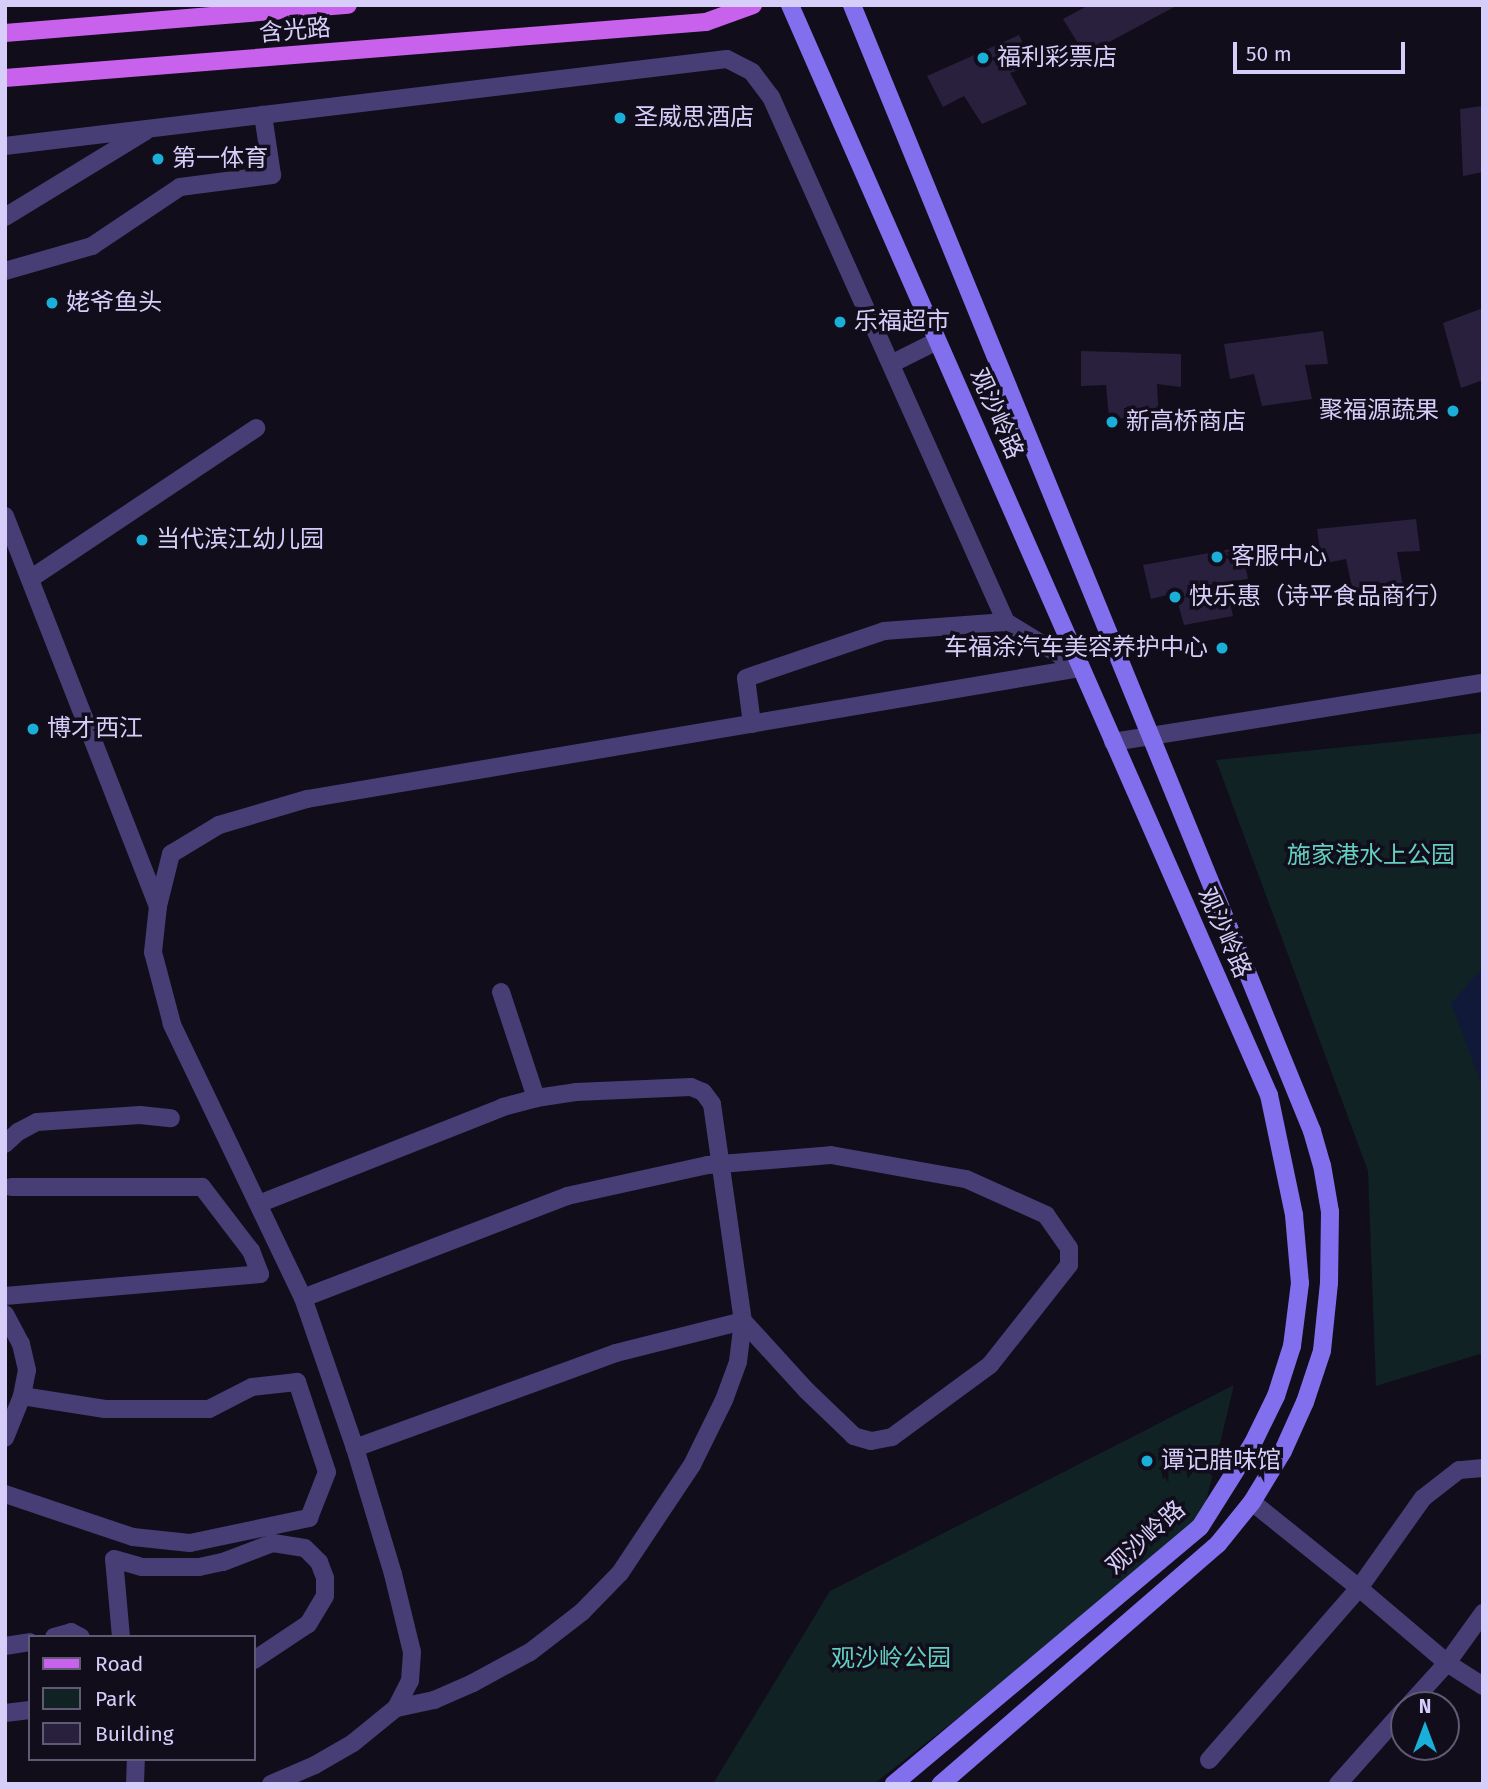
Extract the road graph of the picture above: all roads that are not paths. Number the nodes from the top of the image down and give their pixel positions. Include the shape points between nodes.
1 (348, 5) edge
2 (753, 5) edge
3 (790, 5) edge
4 (852, 5) edge
5 (5, 33) edge
6 (5, 78) edge
7 (263, 115) junction
8 (150, 128) junction
9 (5, 146) edge
10 (5, 217) edge
11 (5, 271) edge
12 (937, 341) junction
13 (891, 364) junction
14 (256, 428) dead end
15 (5, 516) edge
16 (30, 579) junction
17 (1006, 622) junction
18 (1081, 668) junction
19 (1483, 683) edge
20 (752, 724) junction
21 (1150, 736) junction
22 (1113, 741) junction
23 (158, 906) junction
24 (501, 992) dead end
25 (536, 1098) junction
26 (171, 1118) dead end
27 (5, 1144) edge
28 (720, 1164) junction
29 (11, 1187) dead end
30 (261, 1203) junction
31 (5, 1296) edge
32 (303, 1298) junction
33 (5, 1314) edge
34 (743, 1321) junction
35 (22, 1396) junction
36 (5, 1438) edge
37 (355, 1448) junction
38 (1483, 1468) edge
39 (5, 1494) edge
40 (1252, 1502) junction
41 (1359, 1588) junction
42 (1483, 1613) edge
43 (121, 1635) edge
44 (28, 1642) edge
45 (5, 1646) edge
46 (256, 1659) edge
47 (1447, 1663) junction
48 (1483, 1686) edge
49 (1422, 1691) edge
50 (396, 1708) junction
51 (28, 1710) edge
52 (5, 1713) edge
53 (1390, 1726) edge
54 (1209, 1760) dead end
55 (135, 1761) edge
56 (135, 1784) edge
57 (271, 1784) edge
58 (894, 1784) edge
59 (941, 1784) edge
60 (1338, 1784) edge

1 - 5 main road, 含光路
2 - 6 main road, 含光路 via 706,22
3 - 12 main road, 观沙岭路
4 - 21 main road, 观沙岭路
7 - 8 street
7 - 11 street via 272,175 180,187 92,246
7 - 13 street via 727,59 752,72 771,97
8 - 9 street
8 - 10 street
12 - 13 street
12 - 18 main road, 观沙岭路
13 - 17 street
14 - 16 street
15 - 16 street
16 - 23 street
17 - 18 street
17 - 20 street via 884,631 746,678
18 - 20 street
18 - 22 main road, 观沙岭路
19 - 21 street
20 - 23 street via 307,799 219,825 171,854
21 - 22 street
21 - 40 main road, 观沙岭路 via 1312,1131 1330,1212 1322,1351 1283,1451
22 - 58 main road, 观沙岭路 via 1269,1095 1294,1215 1300,1283 1292,1346 1259,1431 1200,1527
23 - 30 street via 153,952 172,1024
24 - 25 street
25 - 28 street via 691,1087 703,1092 712,1104
25 - 30 street
26 - 27 street via 140,1115 37,1122
28 - 32 street via 567,1196
28 - 34 street
28 - 34 street via 831,1156 966,1179 1046,1215 1069,1248 1069,1265 990,1366 892,1437 871,1441 854,1436
29 - 31 street via 202,1187 251,1251 260,1274
30 - 32 street
32 - 37 street
33 - 35 street via 21,1344 27,1370
34 - 37 street via 616,1353
34 - 50 street via 738,1362 724,1400 692,1465 620,1573 582,1612 530,1652 434,1700
35 - 36 street
35 - 39 street via 105,1409 209,1409 253,1387 297,1382 327,1472 309,1518 190,1543 133,1537
37 - 50 street via 412,1652 410,1681
38 - 41 street via 1459,1470 1423,1498
40 - 41 street
40 - 59 main road, 观沙岭路 via 1218,1544
41 - 47 street
41 - 54 street
42 - 47 street
43 - 46 street via 114,1559 142,1567 199,1567 273,1543 304,1548 319,1562 325,1596 308,1624
44 - 45 street
47 - 48 street
47 - 49 street
50 - 57 street via 353,1743
51 - 52 street
53 - 60 street
55 - 56 street

